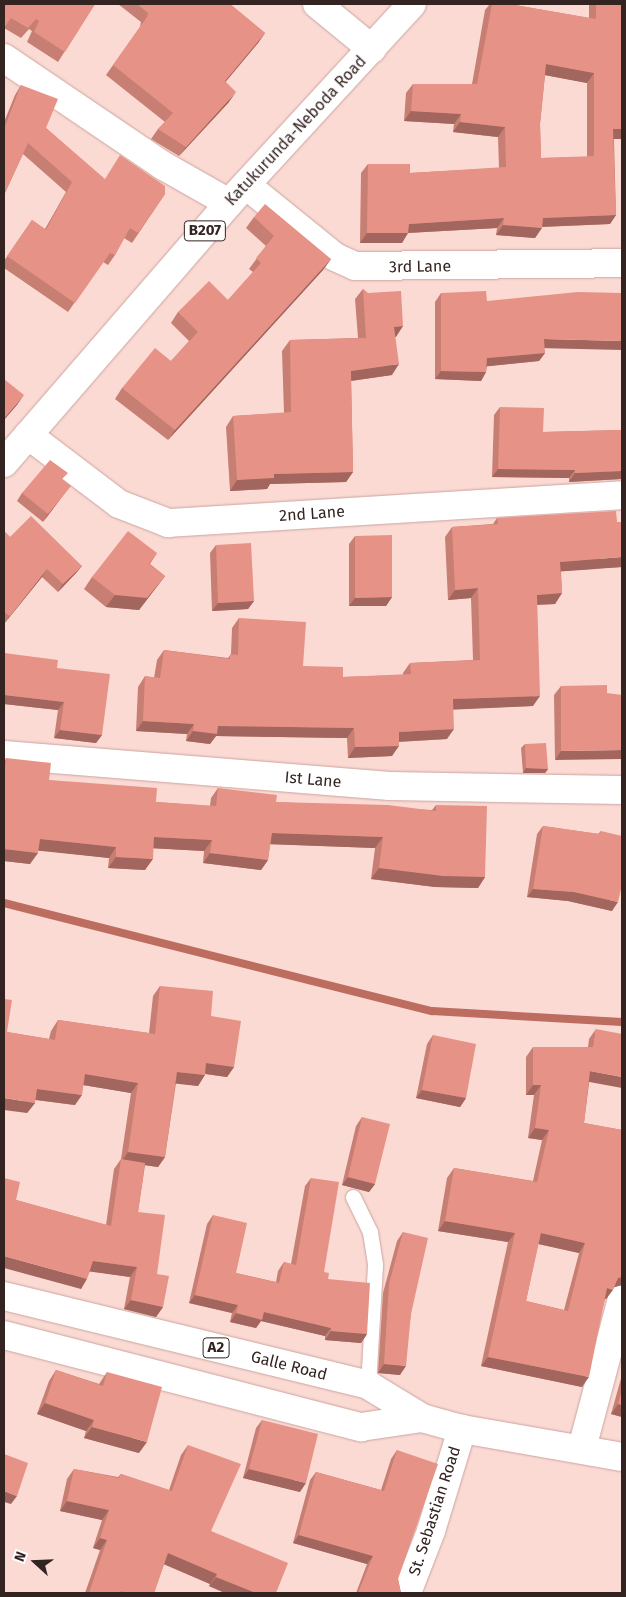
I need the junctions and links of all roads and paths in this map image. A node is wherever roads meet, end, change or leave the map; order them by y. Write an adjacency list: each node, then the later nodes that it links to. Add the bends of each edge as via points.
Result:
1 (317, 4): 3 (main road)
2 (412, 4): 3 (main road, Katukurunda-Neboda Road / B207)
3 (372, 49): 5 (main road, Katukurunda-Neboda Road / B207)
4 (4, 58): 5 (main road, 3rd Lane, via 162,165)
5 (237, 194): 6 (main road, 3rd Lane, via 335,257 355,266); 7 (main road, Katukurunda-Neboda Road / B207)
6 (622, 263)
7 (28, 436): 8 (main road, Katukurunda-Neboda Road / B207); 9 (main road, 2nd Lane, via 119,504 168,523)
8 (4, 463)
9 (622, 495)
10 (4, 755): 11 (main road, Ist Lane, via 390,786)
11 (622, 790)
12 (353, 1197): 16 (lane, via 370,1232 375,1265)
13 (4, 1296): 16 (main road, Galle Road / A2)
14 (622, 1299): 19 (main road)
15 (4, 1335): 17 (main road, Galle Road / A2, via 361,1427)
16 (368, 1385): 17 (main road, Galle Road / A2)
17 (422, 1418): 18 (main road, Galle Road / A2)
18 (462, 1429): 19 (main road, Galle Road / A2); 21 (main road, St. Sebastian Road, via 431,1531)
19 (582, 1448): 20 (main road, Galle Road / A2)
20 (622, 1457)
21 (407, 1593)

